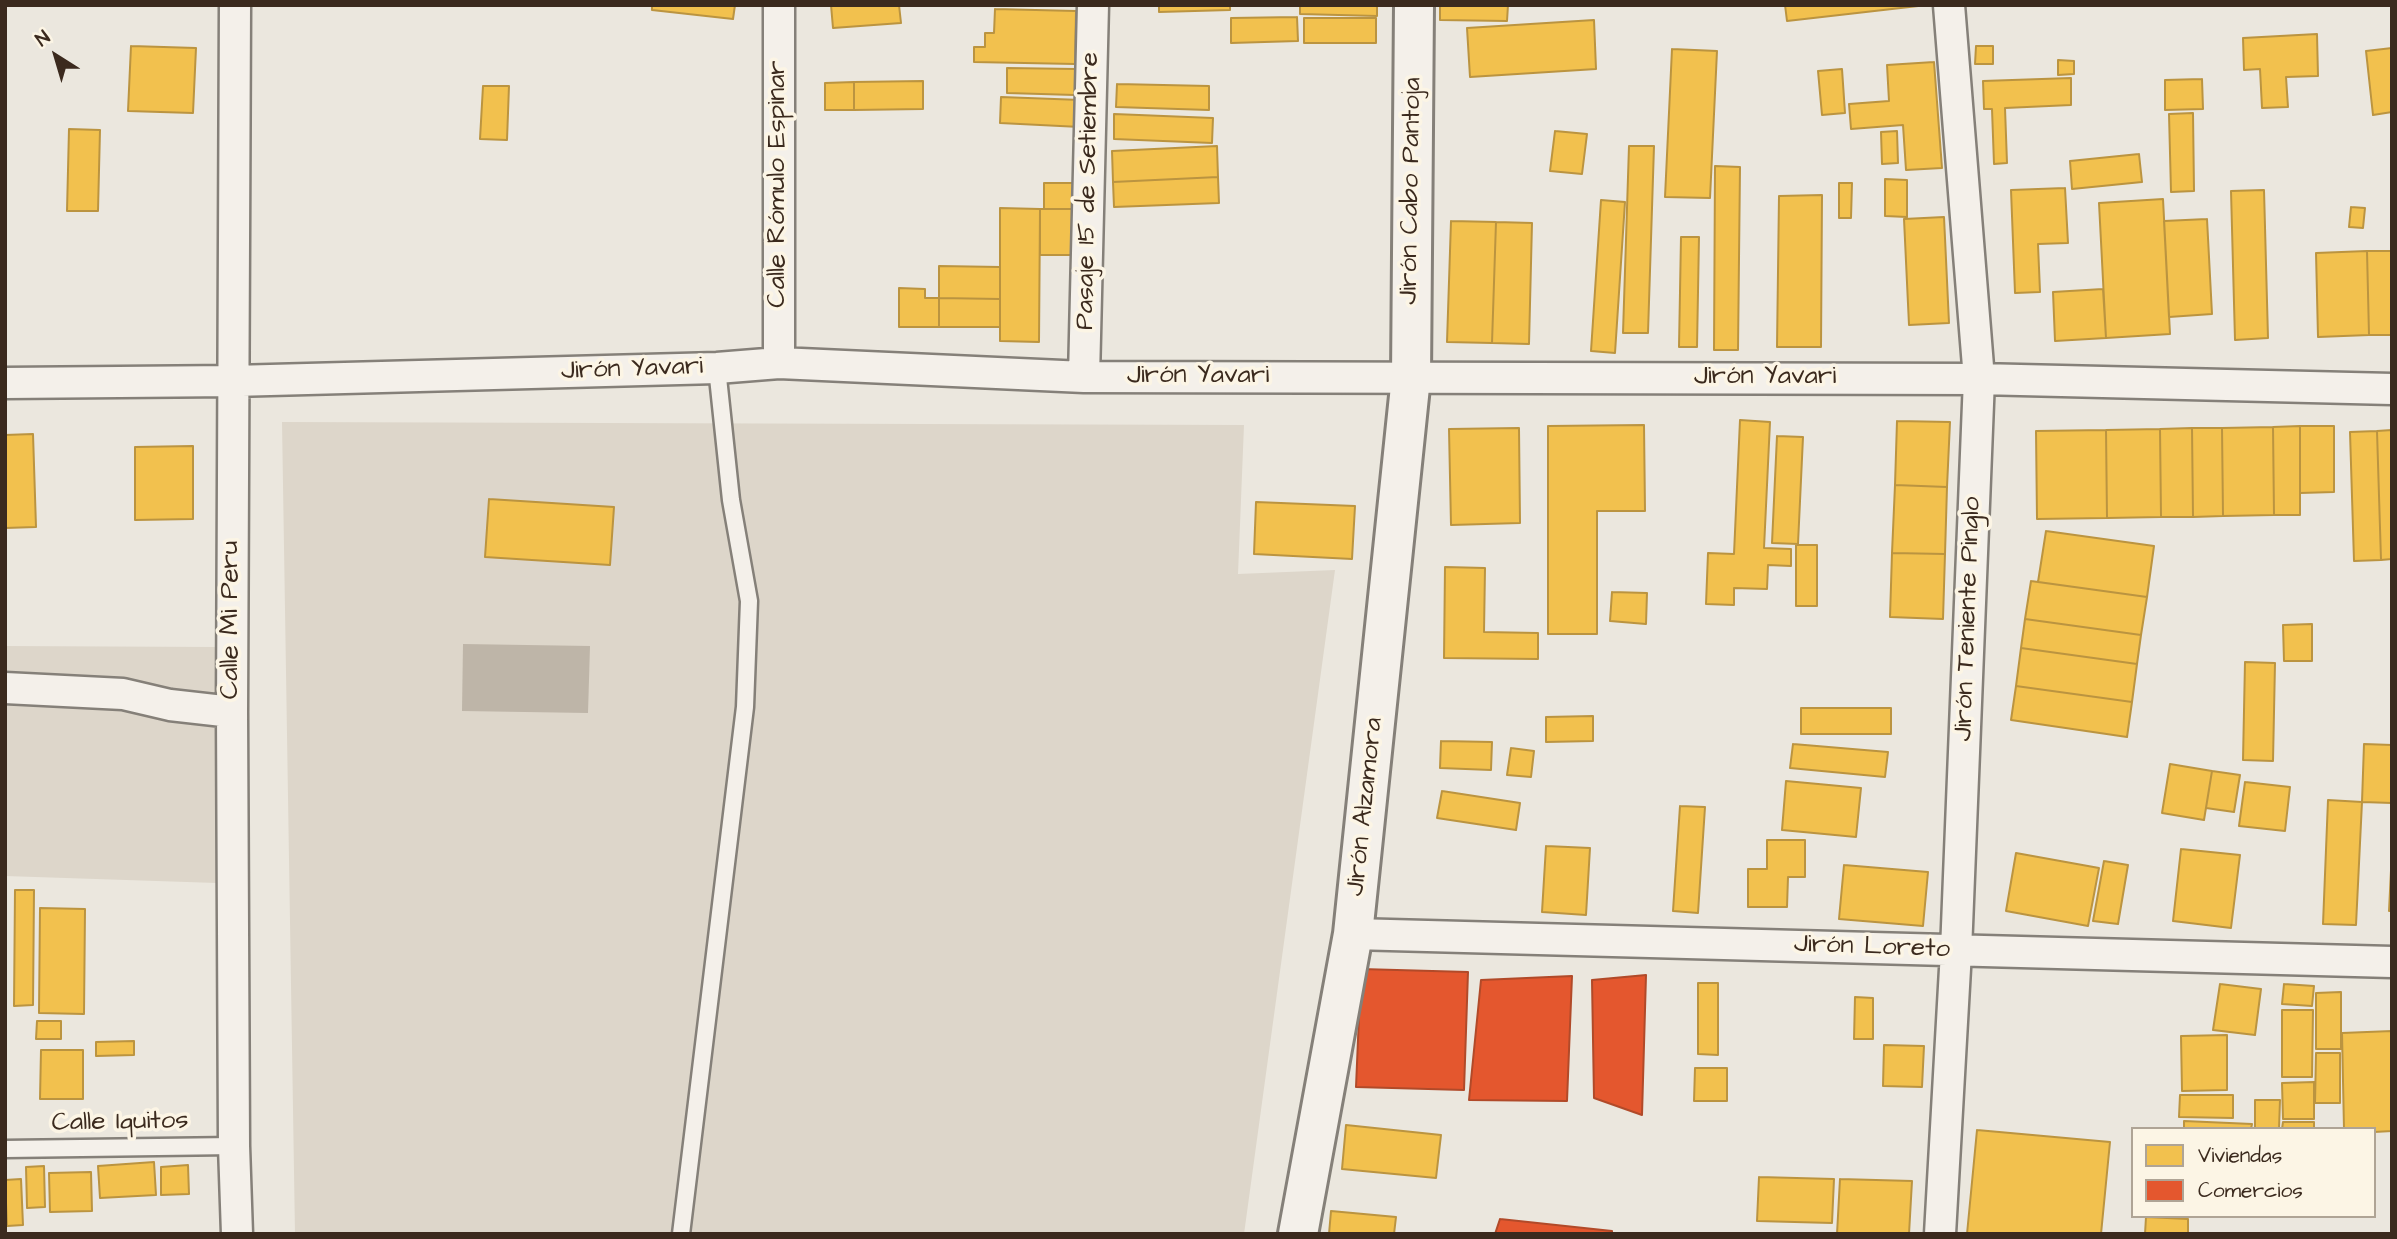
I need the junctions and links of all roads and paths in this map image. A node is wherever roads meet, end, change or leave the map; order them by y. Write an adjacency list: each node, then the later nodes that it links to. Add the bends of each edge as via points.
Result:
1 (234, 5): 11 (street, Calle Mi Peru)
2 (779, 5): 6 (street, Calle Rómulo Espinar)
3 (1093, 5): 8 (street, Pasaje 15 de Setiembre)
4 (1414, 5): 9 (street, Jirón Cabo Pantoja)
5 (1949, 5): 10 (street, Jirón Teniente Pinglo)
6 (779, 363): 7 (street, Jirón Yavari); 8 (street, Jirón Yavari)
7 (717, 368): 11 (street, Jirón Yavari); 22 (lane, via 731,500 749,601 745,707)
8 (1084, 377): 9 (street, Jirón Yavari)
9 (1411, 377): 10 (street, Jirón Yavari); 16 (street, Jirón Alzamora)
10 (1979, 379): 13 (street, Jirón Yavari); 17 (street, Jirón Teniente Pinglo)
11 (233, 381): 12 (street, Jirón Yavari); 15 (street, Calle Mi Peru)
12 (5, 383)
13 (2392, 389)
14 (5, 688): 15 (street, via 123,694)
15 (232, 712): 19 (street, Calle Mi Peru)
16 (1353, 934): 17 (street, Jirón Loreto); 23 (street, Jirón Alzamora)
17 (1956, 951): 18 (street, Jirón Loreto); 24 (street, Jirón Teniente Pinglo)
18 (2392, 962)
19 (234, 1146): 20 (lane, Calle Iquitos); 21 (street, Calle Mi Peru)
20 (5, 1149)
21 (237, 1234)
22 (681, 1234)
23 (1298, 1234)
24 (1940, 1234)

